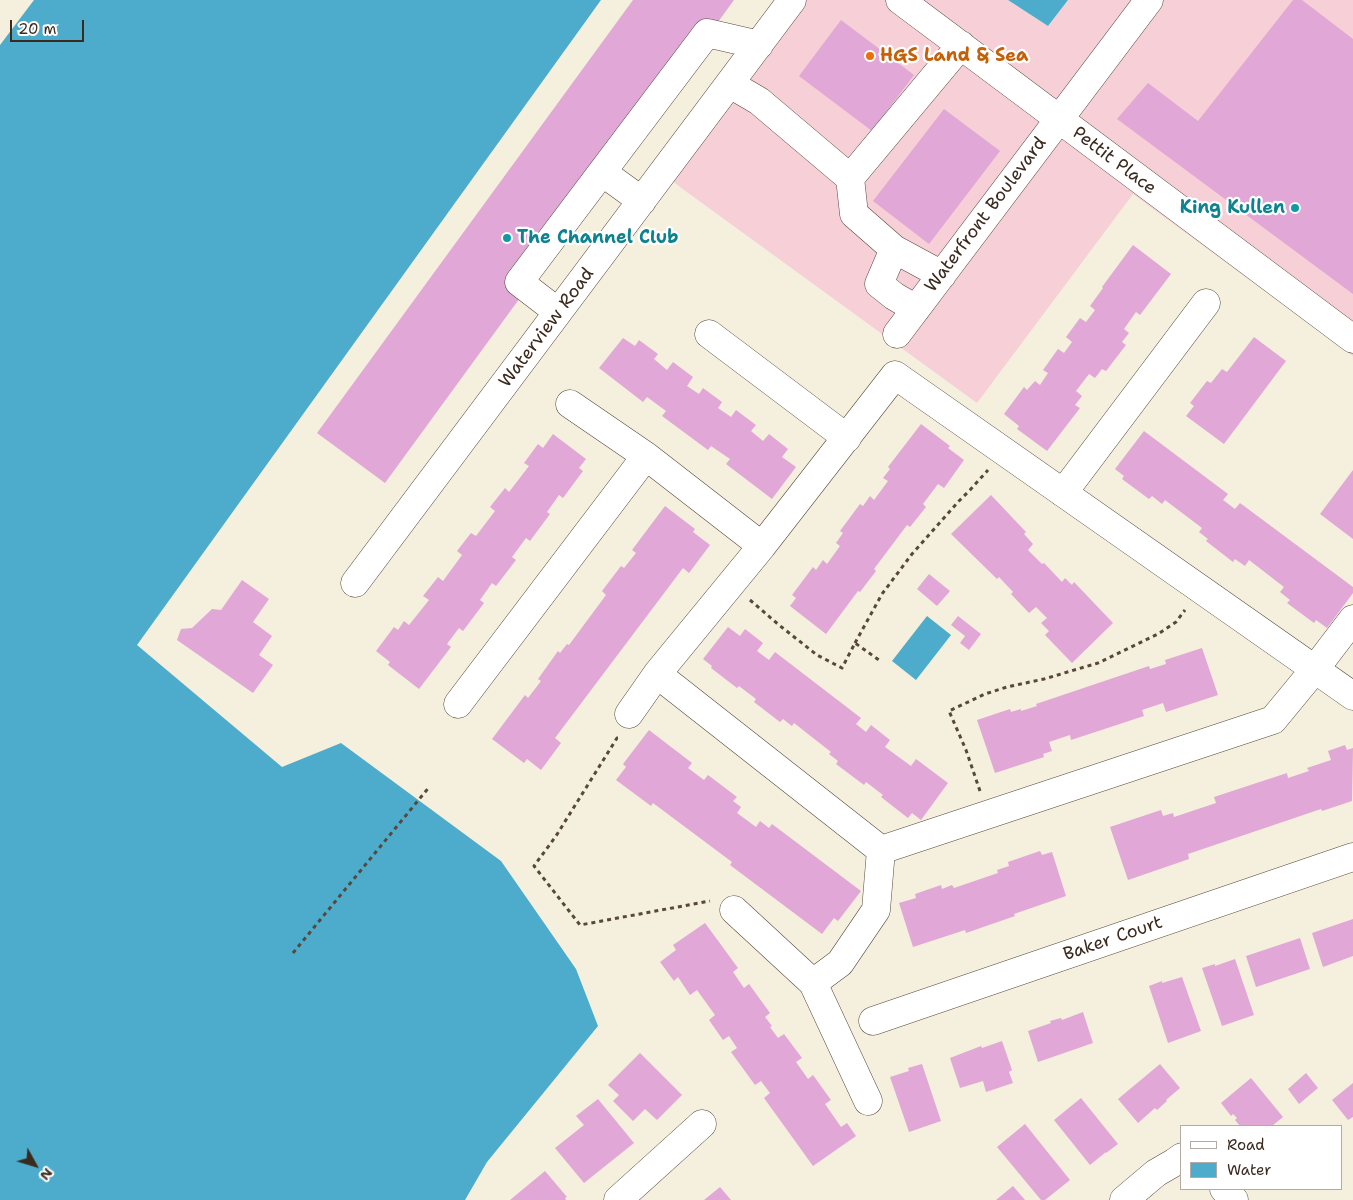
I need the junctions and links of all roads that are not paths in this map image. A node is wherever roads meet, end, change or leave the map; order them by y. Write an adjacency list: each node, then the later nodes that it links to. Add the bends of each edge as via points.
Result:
1 (792, 0): 4 (street, Waterview Road)
2 (900, 0): 5 (street, Pettit Place)
3 (1149, 0): 7 (street, Waterfront Boulevard)
4 (759, 45): 6 (street, Waterview Road); 8 (street, via 707,33)
5 (961, 46): 7 (street, Pettit Place); 9 (street)
6 (730, 84): 9 (street, via 759,101); 10 (street, Waterview Road)
7 (1059, 119): 12 (street, Waterfront Boulevard); 18 (street, Pettit Place)
8 (602, 172): 10 (street); 15 (street, via 519,282)
9 (850, 178): 11 (street, via 854,214)
10 (642, 201): 15 (street, Waterview Road)
11 (894, 249): 12 (street); 14 (street, via 879,284)
12 (942, 275): 14 (street, Waterfront Boulevard)
13 (1206, 303): 22 (street)
14 (916, 309): 17 (street, Waterfront Boulevard)
15 (558, 312): 24 (street, Waterview Road)
16 (709, 334): 20 (street)
17 (897, 334)
18 (1353, 339)
19 (570, 404): 21 (street)
20 (847, 438): 22 (street, via 896,375); 23 (street)
21 (646, 456): 23 (street); 29 (street)
22 (1063, 493): 26 (street)
23 (762, 546): 27 (street)
24 (355, 583)
25 (1353, 619): 26 (street)
26 (1315, 669): 28 (street); 31 (street, via 1273,720)
27 (656, 674): 30 (street); 31 (street)
28 (1353, 696)
29 (458, 704)
30 (630, 714)
31 (880, 850): 34 (street, via 876,910 840,963)
32 (1353, 857): 35 (street, Baker Court)
33 (734, 910): 34 (street)
34 (813, 983): 36 (street)
35 (873, 1021)
36 (868, 1101)
37 (702, 1124): 40 (street)
38 (1180, 1158): 41 (street, via 1156,1173)
39 (1225, 1190): 42 (street)
40 (618, 1200)
41 (1124, 1200)
42 (1234, 1200)

